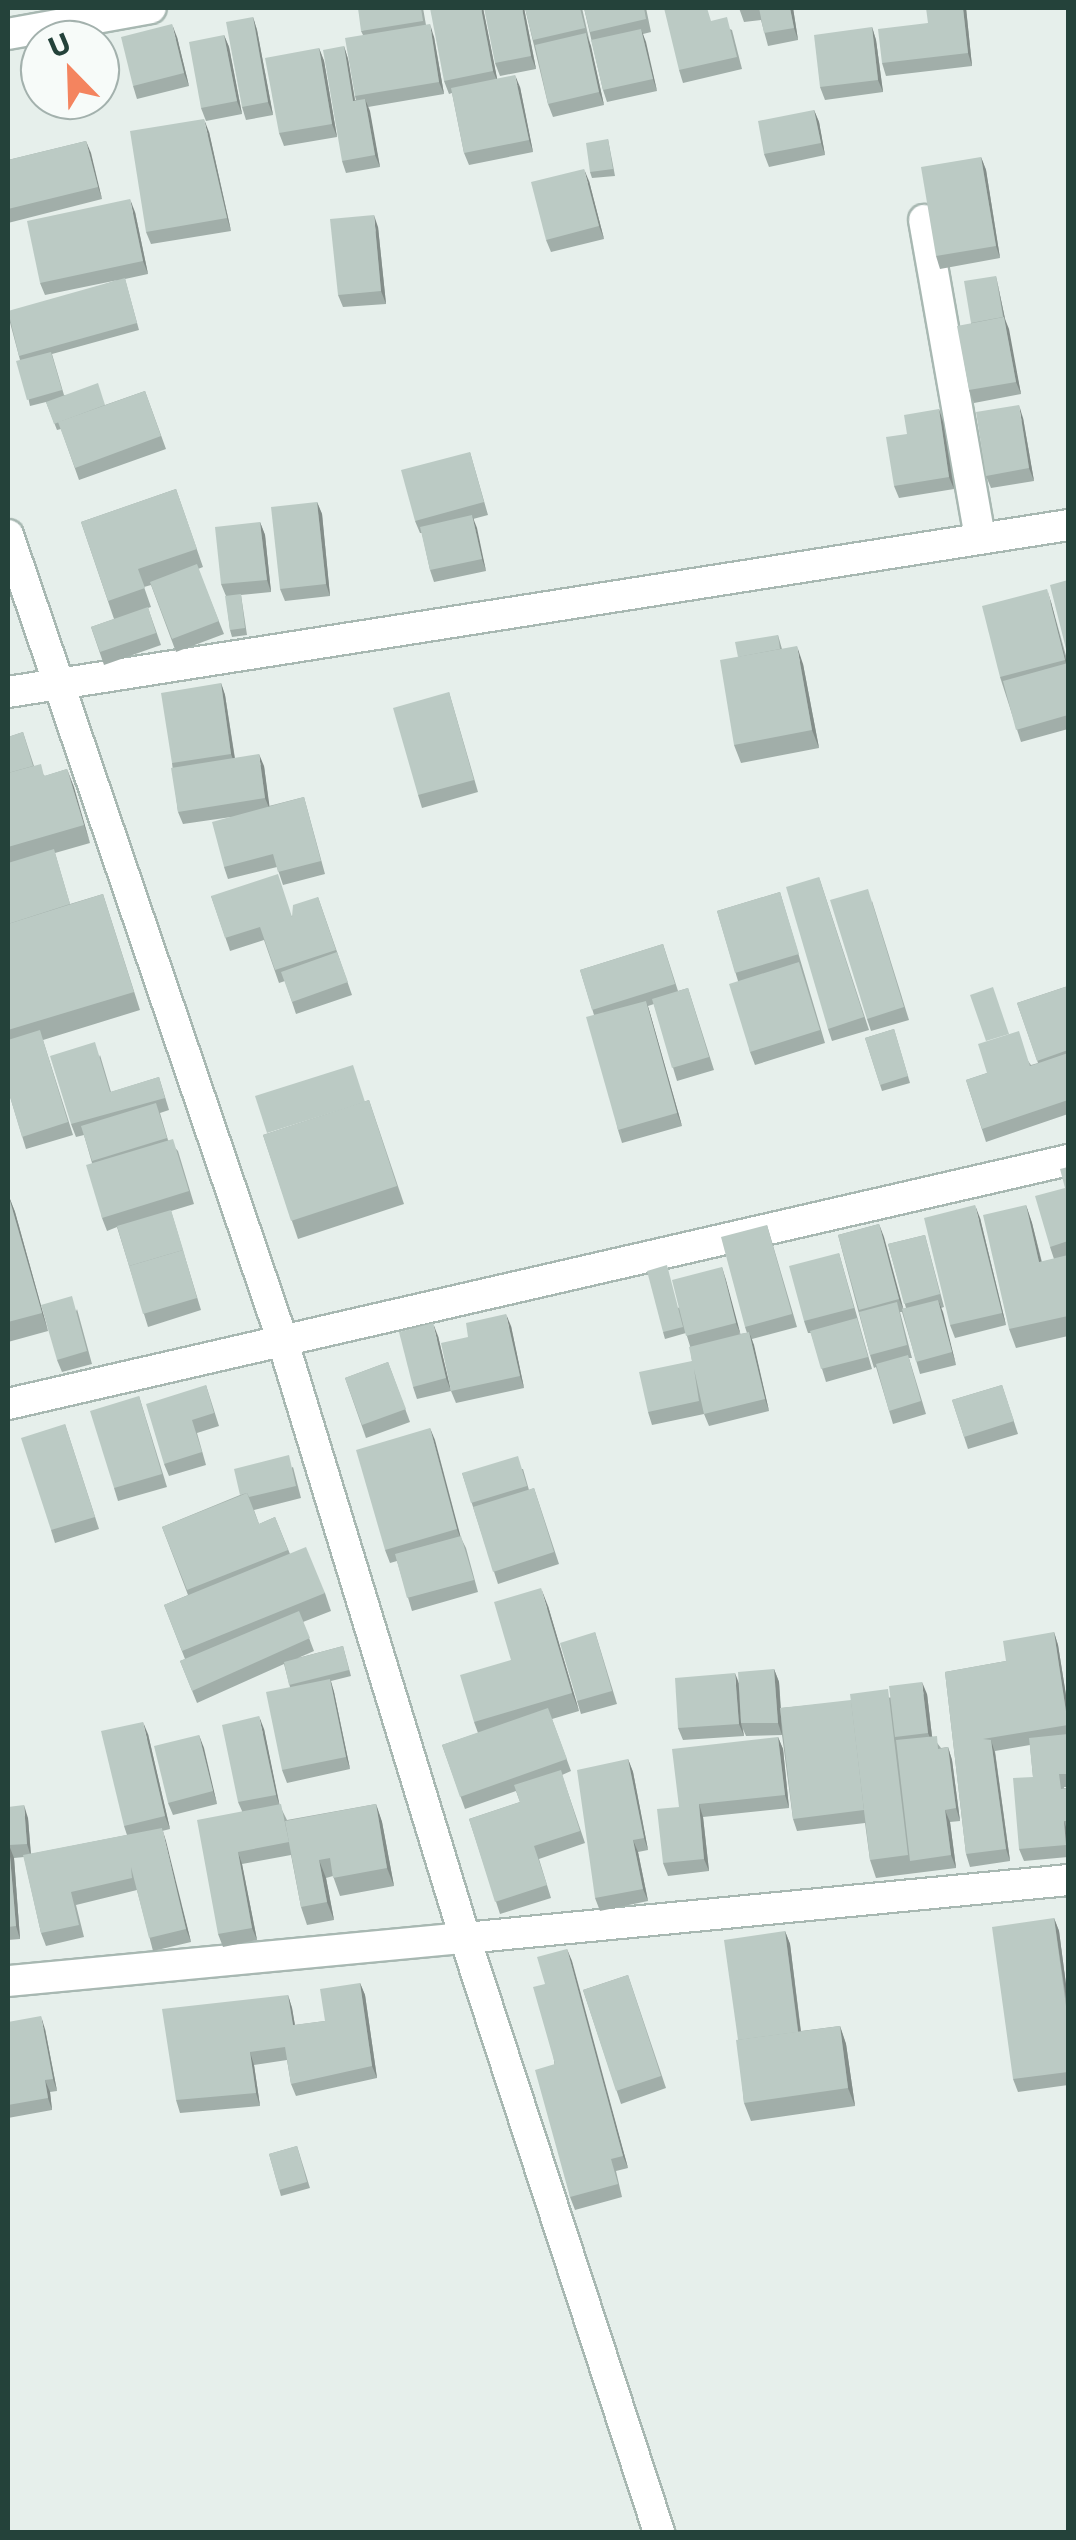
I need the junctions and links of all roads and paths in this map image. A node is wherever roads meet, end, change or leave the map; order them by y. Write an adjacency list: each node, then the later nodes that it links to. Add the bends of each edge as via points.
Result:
1 (151, 8): 2 (street)
2 (8, 34)
3 (924, 220): 6 (street)
4 (1068, 526): 6 (street)
5 (8, 536): 7 (street)
6 (980, 538): 7 (street)
7 (55, 688): 8 (street); 10 (street)
8 (8, 692)
9 (1068, 1160): 10 (street)
10 (283, 1342): 11 (street); 13 (street)
11 (8, 1404)
12 (1068, 1880): 13 (street)
13 (465, 1938): 14 (street); 15 (street)
14 (8, 1981)
15 (660, 2532)

